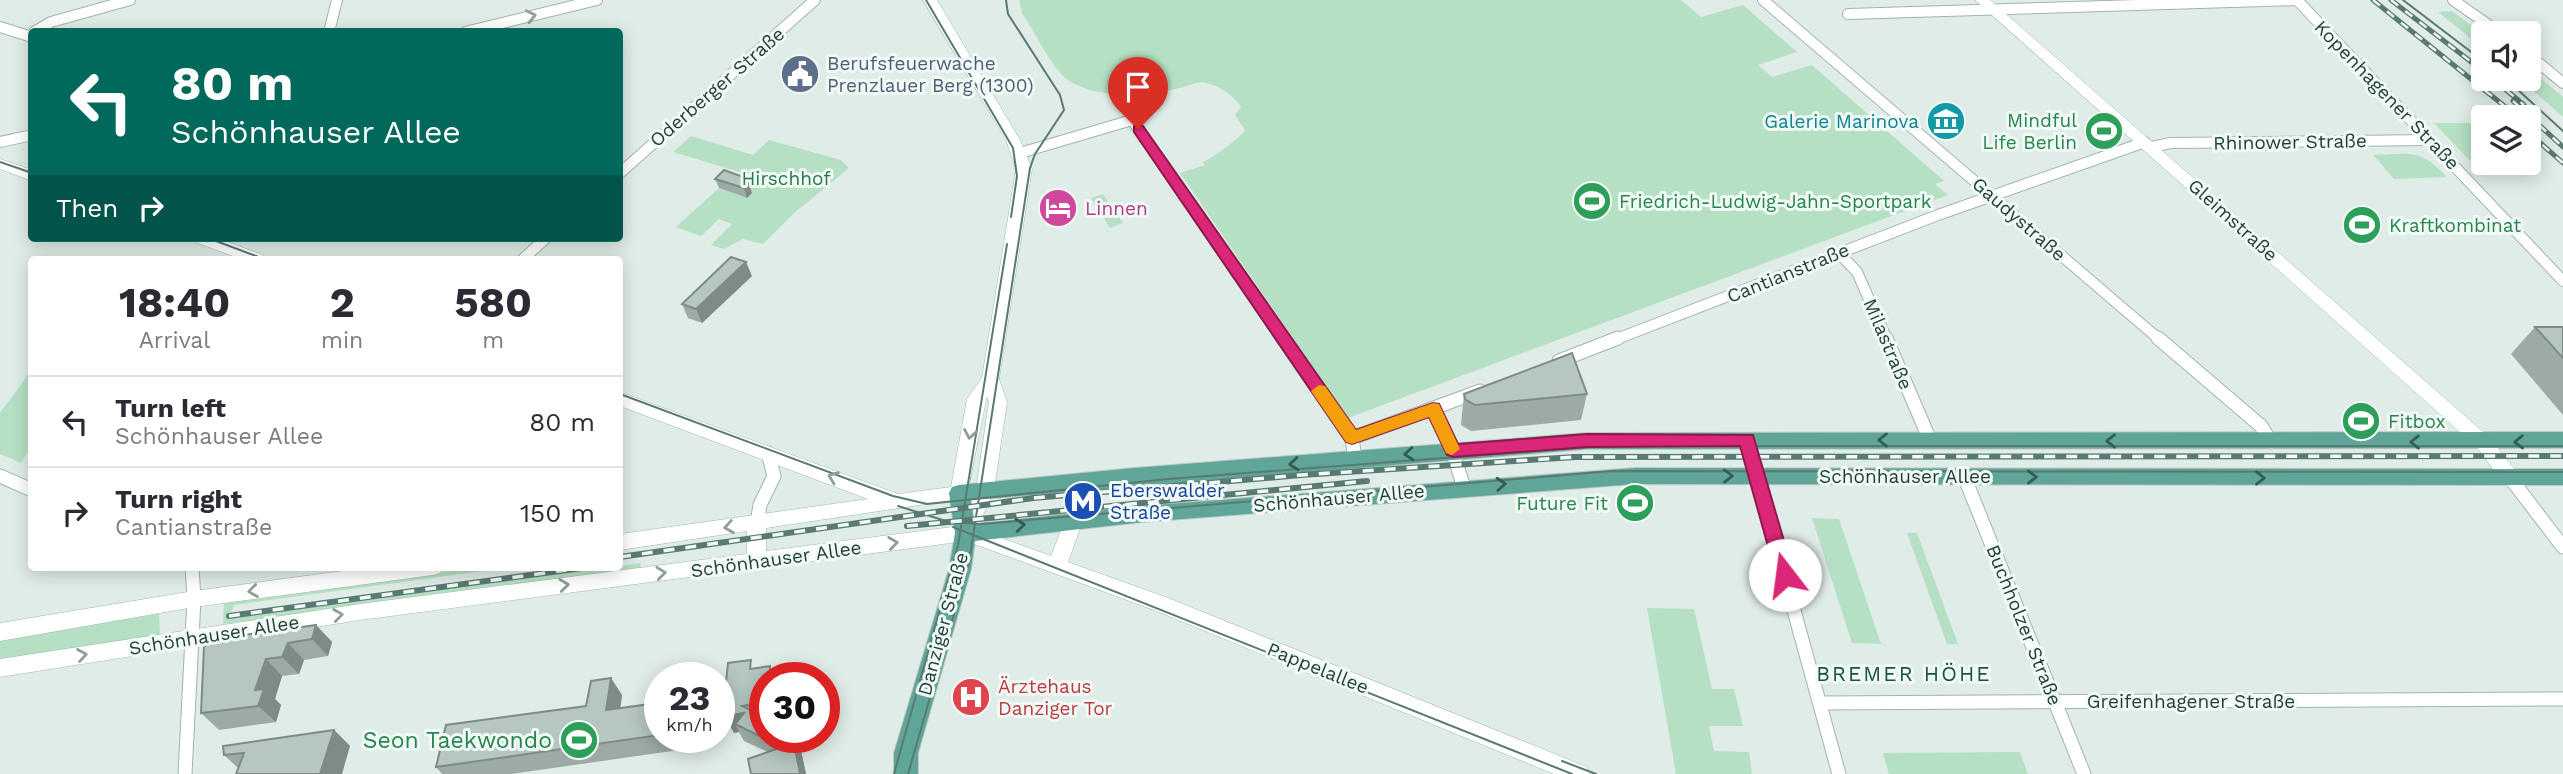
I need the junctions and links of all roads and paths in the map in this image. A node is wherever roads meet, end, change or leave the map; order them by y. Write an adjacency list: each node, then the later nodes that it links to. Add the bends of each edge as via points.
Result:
1 (130, 0): 13 (street)
2 (337, 0): 14 (street)
3 (597, 0): 15 (street, one-way to 3)
4 (815, 0): 26 (street, Oderberger Straße)
5 (930, 0): 24 (main road)
6 (1763, 0): 28 (street, Gaudystraße)
7 (2297, 0): 9 (street); 21 (street, Kopenhagener Straße)
8 (2453, 0): 11 (street)
9 (1987, 5): 10 (street); 23 (main road, Gleimstraße)
10 (1848, 14)
11 (2483, 21)
12 (0, 27): 16 (street)
13 (41, 28)
14 (330, 28)
15 (482, 28)
16 (28, 33)
17 (2541, 65): 18 (street)
18 (2563, 83)
19 (1132, 120): 24 (street); 45 (street)
20 (28, 136): 22 (street)
21 (2430, 140): 23 (street, Rhinower Straße); 34 (street, Kopenhagener Straße)
22 (0, 142)
23 (2148, 145): 28 (street, Cantianstraße); 44 (main road, Gleimstraße)
24 (1020, 153): 36 (main road, via 1024,175)
25 (0, 164): 27 (main road)
26 (623, 170)
27 (28, 174)
28 (1992, 195): 31 (street, Cantianstraße); 43 (street, Gaudystraße, via 2261,426)
29 (212, 242): 32 (main road)
30 (542, 242): 33 (street)
31 (1839, 253): 35 (street, Cantianstraße); 41 (street, Milastraße, via 1857,271)
32 (249, 256)
33 (526, 256)
34 (2563, 281)
35 (1547, 366)
36 (990, 379): 55 (main road, via 998,402); 56 (main road, one-way to 56, via 976,399)
37 (1497, 384): 39 (street)
38 (623, 400): 47 (main road)
39 (1433, 409): 45 (street); 46 (street)
40 (1747, 440): 41 (main road, Schönhauser Allee, one-way to 40); 46 (main road, Schönhauser Allee, via 1600,440); 49 (street)
41 (1930, 440): 43 (main road, Schönhauser Allee, one-way to 41)
42 (2563, 440): 44 (main road, Schönhauser Allee, one-way to 44)
43 (2271, 442): 44 (main road, Schönhauser Allee, one-way to 43)
44 (2483, 442): 52 (main road, Gleimstraße)
45 (1354, 448): 46 (main road, Schönhauser Allee, one-way to 45); 55 (main road, Schönhauser Allee, one-way to 55)
46 (1453, 450): 53 (street)
47 (768, 453): 57 (main road, one-way to 47); 59 (street, via 774,478 760,505)
48 (0, 476): 54 (street)
49 (1757, 476): 50 (main road, Schönhauser Allee); 53 (main road, Schönhauser Allee, one-way to 49, via 1625,476); 73 (street)
50 (1964, 476): 52 (main road, Schönhauser Allee, one-way to 52); 72 (street, Buchholzer Straße)
51 (2563, 477): 52 (main road, Schönhauser Allee)
52 (2511, 479): 62 (street)
53 (1464, 487): 58 (main road, Schönhauser Allee)
54 (28, 488)
55 (985, 491): 56 (main road, Schönhauser Allee); 60 (main road)
56 (960, 493): 57 (main road, Schönhauser Allee); 60 (main road, Danziger Straße)
57 (895, 501): 59 (main road, Schönhauser Allee)
58 (1074, 520): 60 (main road, Schönhauser Allee, one-way to 58); 64 (main road)
59 (757, 523): 61 (main road, Schönhauser Allee, one-way to 61); 63 (main road)
60 (966, 533): 63 (main road, Schönhauser Allee, one-way to 60); 64 (main road, Pappelallee); 74 (main road, Danziger Straße, via 955,592)
61 (623, 542)
62 (2563, 547)
63 (756, 562): 69 (main road, Schönhauser Allee, one-way to 63)
64 (1056, 564): 77 (main road, Pappelallee)
65 (192, 571): 67 (street)
66 (403, 571): 67 (main road, Schönhauser Allee, one-way to 67)
67 (194, 599): 68 (main road, Schönhauser Allee); 69 (street)
68 (0, 632)
69 (193, 638): 70 (main road, Schönhauser Allee, one-way to 69); 75 (street)
70 (0, 668)
71 (2563, 699): 72 (street, Greifenhagener Straße)
72 (2055, 701): 73 (street, Greifenhagener Straße); 79 (street, Buchholzer Straße)
73 (1820, 703): 78 (street)
74 (906, 763): 76 (main road, Danziger Straße)
75 (185, 774)
76 (892, 774)
77 (1579, 774)
78 (1839, 774)
79 (2084, 774)

